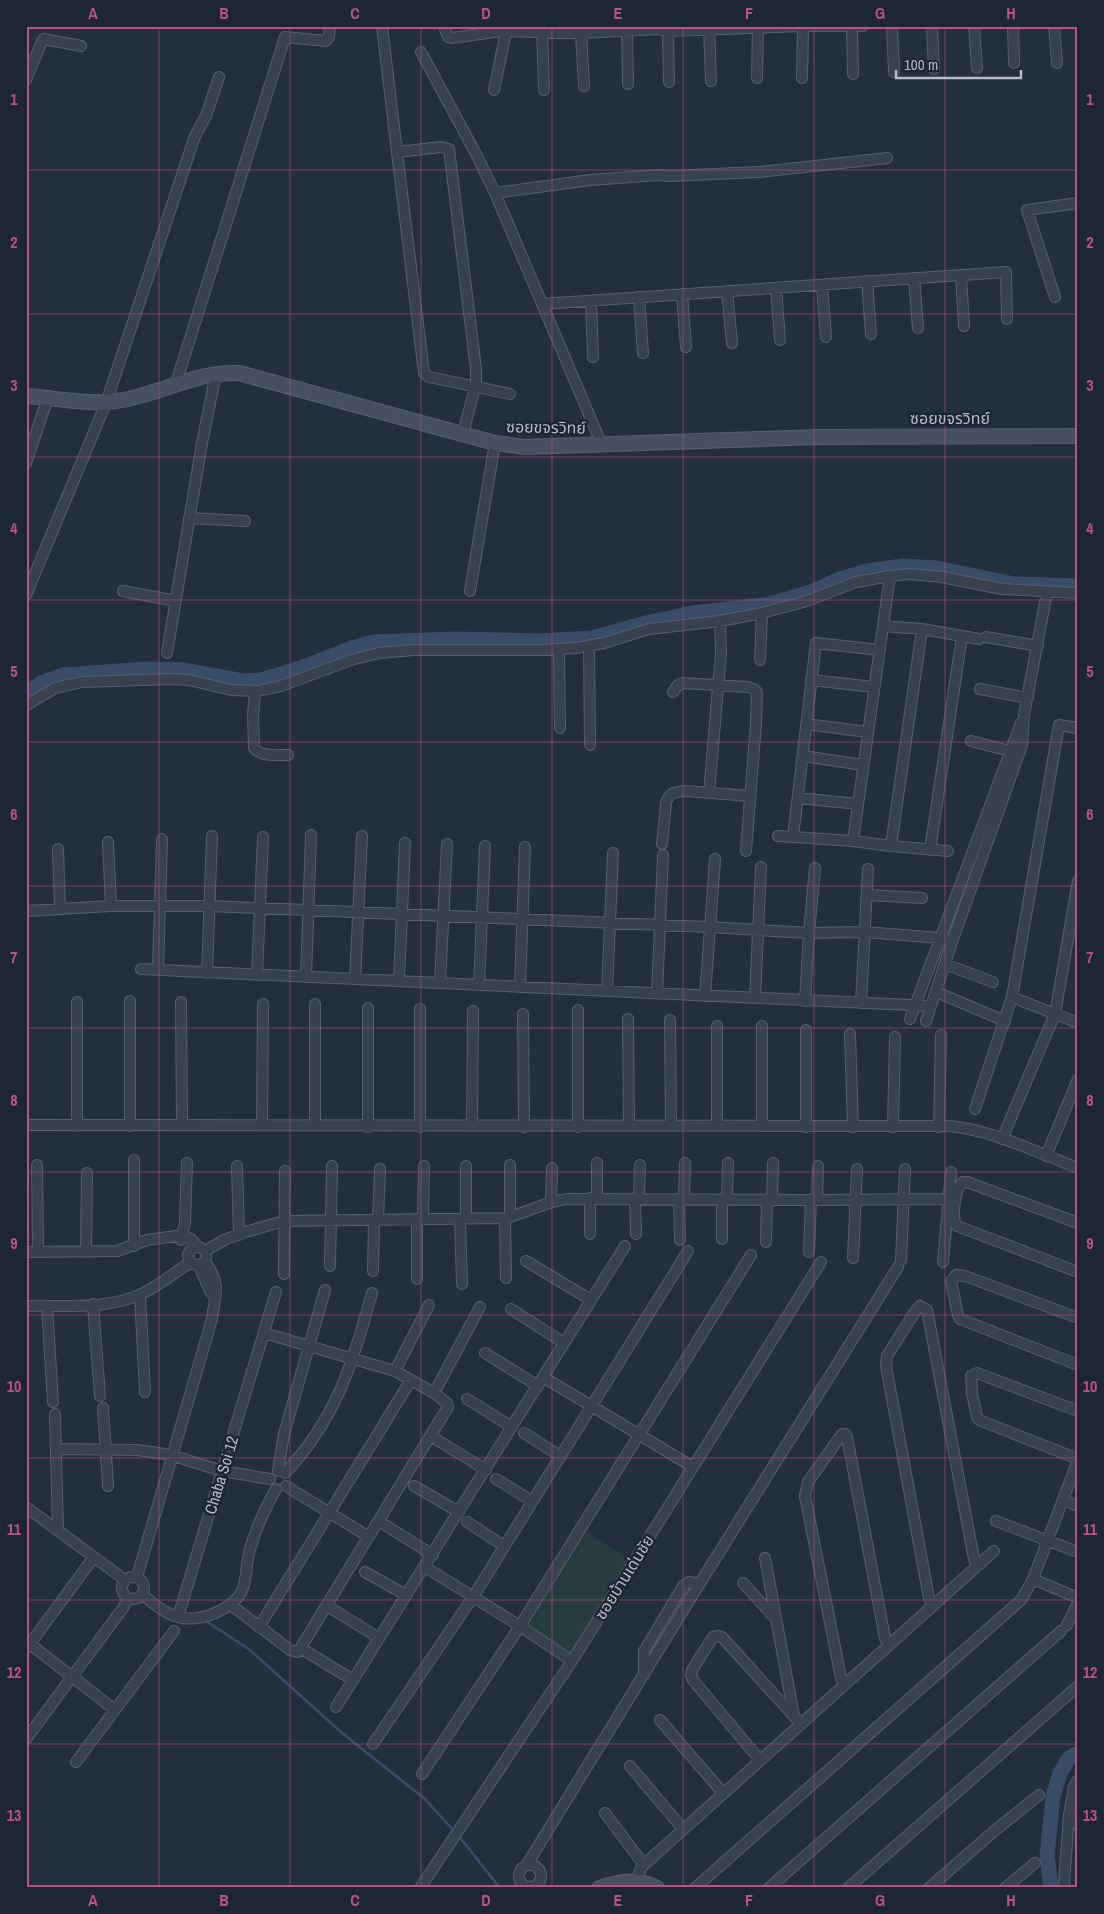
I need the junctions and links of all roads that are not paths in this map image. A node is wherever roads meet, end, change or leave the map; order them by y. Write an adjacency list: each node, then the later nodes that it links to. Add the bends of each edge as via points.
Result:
1 (330, 26): 63 (street, via 326,41 285,37)
2 (382, 26): 37 (street)
3 (444, 26): 16 (street, via 448,37 452,38)
4 (803, 26): 12 (street); 29 (street)
5 (807, 26): 13 (street)
6 (892, 26): 25 (street)
7 (932, 26): 24 (street)
8 (974, 26): 23 (street)
9 (1013, 26): 21 (street)
10 (1054, 26): 22 (street)
11 (709, 27): 12 (street); 15 (street); 31 (street)
12 (758, 27): 28 (street)
13 (855, 27): 26 (street)
14 (543, 29): 16 (street); 17 (street); 36 (street)
15 (662, 29): 18 (street); 32 (street)
16 (502, 30): 35 (street)
17 (585, 30): 18 (street); 34 (street)
18 (627, 31): 33 (street)
19 (81, 46): 30 (street, via 44,39)
20 (421, 52): 39 (street)
21 (1014, 63)
22 (1057, 63)
23 (977, 68)
24 (934, 69)
25 (894, 72)
26 (853, 74)
27 (219, 77): 68 (street, via 206,116 195,136)
28 (757, 78)
29 (802, 78)
30 (26, 80)
31 (711, 80)
32 (669, 82)
33 (628, 84)
34 (584, 86)
35 (494, 90)
36 (544, 90)
37 (397, 152): 64 (street, via 424,373 429,377); 64 (street, via 449,149 476,369)
38 (887, 158): 39 (street, via 759,172 590,180)
39 (495, 193): 51 (street)
40 (1078, 203): 49 (street, via 1027,210)
41 (961, 275): 42 (street); 52 (street, via 1006,272); 53 (street)
42 (914, 278): 43 (street); 54 (street)
43 (867, 281): 44 (street); 55 (street)
44 (822, 284): 45 (street); 56 (street)
45 (776, 288): 46 (street); 57 (street)
46 (728, 291): 47 (street); 58 (street)
47 (682, 294): 48 (street); 59 (street)
48 (638, 297): 50 (street); 60 (street)
49 (1055, 297)
50 (591, 300): 51 (street); 61 (street)
51 (542, 304): 72 (street)
52 (1007, 318)
53 (964, 326)
54 (918, 328)
55 (871, 334)
56 (826, 336)
57 (780, 340)
58 (732, 344)
59 (686, 347)
60 (643, 353)
61 (593, 357)
62 (216, 373): 63 (street, ซอยขจรวิทย์); 69 (street, ซอยขจรวิทย์, via 252,376); 74 (street)
63 (176, 383): 68 (street, ซอยขจรวิทย์, via 138,397)
64 (475, 387): 65 (street); 69 (street)
65 (510, 394)
66 (26, 396): 67 (street, ซอยขจรวิทย์)
67 (48, 397): 68 (street, ซอยขจรวิทย์); 73 (street)
68 (106, 403): 81 (street)
69 (463, 434): 71 (street, ซอยขจรวิทย์)
70 (1078, 436): 72 (street, ซอยขจรวิทย์, via 819,437)
71 (495, 443): 72 (street, ซอยขจรวิทย์, via 525,448); 78 (street)
72 (602, 446)
73 (26, 462)
74 (189, 518): 75 (street); 82 (street)
75 (246, 521)
76 (890, 576): 79 (street, via 942,577); 83 (street, via 856,582 807,601); 85 (street)
77 (123, 591): 82 (street)
78 (470, 592)
79 (1047, 592): 80 (street); 89 (street)
80 (1078, 593)
81 (26, 595)
82 (176, 601): 92 (street)
83 (762, 613): 84 (street); 93 (street)
84 (720, 621): 88 (street, via 649,629); 95 (street)
85 (883, 626): 86 (street); 91 (street)
86 (922, 629): 87 (street); 130 (street)
87 (962, 636): 89 (street); 134 (street)
88 (589, 646): 90 (street); 108 (street)
89 (1038, 646): 100 (street)
90 (559, 649): 98 (street, via 380,653 351,660 274,689); 104 (street)
91 (880, 650): 94 (street, via 816,643); 96 (street)
92 (167, 653)
93 (760, 660)
94 (811, 680): 96 (street); 103 (street)
95 (718, 685): 99 (street, via 683,683); 113 (street); 114 (street, via 747,687 757,692)
96 (874, 687): 106 (street)
97 (980, 689): 100 (street)
98 (255, 691): 101 (street, via 231,690 180,679 100,680 63,684); 110 (street, via 254,748 262,754)
99 (673, 692)
100 (1028, 698): 102 (street)
101 (26, 705)
102 (1024, 716): 109 (street); 164 (street, via 1022,745)
103 (806, 724): 106 (street); 111 (street)
104 (560, 728)
105 (1078, 728): 181 (street, via 1060,725)
106 (868, 732): 112 (street)
107 (972, 741): 109 (street)
108 (590, 745)
109 (1010, 752): 163 (street)
110 (288, 755)
111 (803, 756): 112 (street); 115 (street)
112 (863, 764): 116 (street)
113 (710, 793): 114 (street); 128 (street, via 685,791 671,794 666,803)
114 (750, 796): 133 (street)
115 (798, 798): 116 (street); 122 (street)
116 (858, 804): 124 (street)
117 (311, 835): 151 (street)
118 (212, 836): 147 (street)
119 (362, 836): 152 (street)
120 (778, 836): 122 (street)
121 (263, 837): 148 (street)
122 (793, 837): 124 (street)
123 (162, 839): 146 (street)
124 (852, 841): 130 (street)
125 (108, 842): 145 (street)
126 (405, 843): 153 (street)
127 (447, 844): 154 (street)
128 (662, 844)
129 (485, 846): 155 (street)
130 (890, 846): 134 (street)
131 (525, 847): 156 (street)
132 (58, 849): 149 (street)
133 (746, 850)
134 (930, 850): 135 (street)
135 (948, 851)
136 (613, 853): 157 (street)
137 (663, 855): 158 (street)
138 (715, 858): 159 (street)
139 (761, 868): 160 (street)
140 (814, 868): 162 (street)
141 (868, 868): 143 (street)
142 (1078, 881): 197 (street)
143 (868, 895): 144 (street); 161 (street)
144 (922, 898)
145 (111, 906): 146 (street); 149 (street)
146 (160, 906): 147 (street); 167 (street)
147 (210, 906): 148 (street); 168 (street)
148 (260, 908): 151 (street); 169 (street)
149 (60, 909): 150 (street)
150 (26, 911)
151 (309, 911): 152 (street); 170 (street)
152 (359, 912): 153 (street); 171 (street)
153 (403, 914): 154 (street); 172 (street)
154 (443, 916): 155 (street); 174 (street)
155 (482, 917): 156 (street); 175 (street)
156 (522, 919): 157 (street); 176 (street)
157 (609, 923): 158 (street); 177 (street)
158 (660, 925): 159 (street); 179 (street)
159 (709, 927): 160 (street); 180 (street)
160 (758, 930): 162 (street); 182 (street)
161 (865, 932): 162 (street); 163 (street); 187 (street)
162 (808, 933): 184 (street)
163 (940, 938): 164 (street); 190 (street)
164 (952, 942): 165 (street)
165 (945, 964): 173 (street); 178 (street)
166 (141, 969): 167 (street)
167 (158, 970): 168 (street)
168 (207, 973): 169 (street)
169 (257, 975): 170 (street)
170 (306, 977): 171 (street)
171 (355, 980): 172 (street)
172 (399, 982): 174 (street)
173 (994, 982)
174 (440, 984): 175 (street)
175 (479, 985): 176 (street)
176 (520, 987): 177 (street)
177 (607, 991): 179 (street)
178 (936, 992): 191 (street); 202 (street)
179 (657, 994): 180 (street)
180 (705, 996): 182 (street)
181 (1012, 997): 197 (street); 202 (street)
182 (755, 998): 184 (street)
183 (130, 1001): 219 (street)
184 (806, 1001): 187 (street)
185 (77, 1002): 218 (street)
186 (181, 1002): 213 (street)
187 (861, 1003): 190 (street)
188 (262, 1004): 214 (street)
189 (315, 1004): 215 (street)
190 (916, 1006): 191 (street); 199 (street)
191 (932, 1006): 201 (street)
192 (368, 1008): 225 (street)
193 (420, 1009): 220 (street)
194 (578, 1010): 227 (street)
195 (473, 1011): 221 (street)
196 (522, 1014): 226 (street)
197 (1055, 1014): 203 (street); 231 (street)
198 (628, 1019): 216 (street)
199 (910, 1019)
200 (670, 1020): 222 (street)
201 (926, 1021)
202 (1005, 1021): 211 (street)
203 (1078, 1023)
204 (717, 1026): 217 (street)
205 (762, 1026): 223 (street)
206 (806, 1030): 228 (street)
207 (850, 1034): 229 (street)
208 (941, 1035): 230 (street)
209 (895, 1037): 224 (street)
210 (1078, 1079): 232 (street)
211 (975, 1109)
212 (26, 1125): 218 (street)
213 (182, 1125): 214 (street); 219 (street)
214 (262, 1125): 215 (street)
215 (315, 1125): 225 (street)
216 (629, 1125): 222 (street); 227 (street)
217 (717, 1125): 222 (street); 223 (street)
218 (77, 1126): 219 (street)
219 (130, 1126)
220 (420, 1126): 221 (street); 225 (street)
221 (472, 1126): 226 (street)
222 (671, 1126)
223 (762, 1126): 228 (street)
224 (893, 1126): 229 (street); 230 (street)
225 (368, 1127)
226 (524, 1127): 227 (street)
227 (578, 1127)
228 (806, 1127): 229 (street)
229 (853, 1127)
230 (939, 1127): 231 (street, via 974,1130)
231 (1002, 1139): 232 (street)
232 (1046, 1156): 248 (street)
233 (134, 1160): 279 (street)
234 (187, 1163): 275 (street)
235 (598, 1163): 255 (street)
236 (685, 1163): 257 (street)
237 (728, 1163): 258 (street)
238 (773, 1163): 262 (street)
239 (37, 1165): 283 (street)
240 (510, 1165): 265 (street)
241 (640, 1165): 256 (street)
242 (237, 1166): 274 (street)
243 (332, 1166): 266 (street)
244 (424, 1166): 267 (street)
245 (466, 1166): 268 (street)
246 (818, 1166): 263 (street)
247 (552, 1168): 264 (street)
248 (1078, 1168)
249 (380, 1169): 269 (street)
250 (856, 1169): 259 (street)
251 (905, 1169): 260 (street)
252 (285, 1171): 270 (street)
253 (951, 1172): 261 (street)
254 (87, 1173): 284 (street)
255 (594, 1198): 256 (street); 264 (street); 272 (street)
256 (637, 1198): 257 (street); 273 (street)
257 (682, 1199): 258 (street); 277 (street)
258 (725, 1199): 262 (street); 276 (street)
259 (856, 1199): 260 (street); 263 (street); 288 (street)
260 (904, 1199): 261 (street); 414 (street, via 900,1263 700,1583 688,1582 683,1586 642,1657 644,1674)
261 (949, 1199): 291 (street)
262 (769, 1200): 263 (street); 278 (street)
263 (814, 1200): 285 (street)
264 (551, 1201): 265 (street)
265 (508, 1217): 268 (street); 296 (street)
266 (331, 1219): 269 (street); 270 (street); 292 (street)
267 (420, 1219): 268 (street); 269 (street); 297 (street)
268 (463, 1219): 298 (street)
269 (376, 1220): 293 (street)
270 (284, 1221): 274 (street); 295 (street)
271 (1078, 1224): 294 (street, via 967,1182 962,1182 958,1188 954,1222 961,1229)
272 (590, 1234)
273 (636, 1234)
274 (238, 1235): 287 (street)
275 (179, 1237): 279 (street, via 147,1240); 287 (street)
276 (722, 1239)
277 (680, 1240)
278 (766, 1242)
279 (134, 1246): 284 (street, via 117,1252)
280 (625, 1246): 303 (street)
281 (688, 1251): 325 (street)
282 (26, 1252): 283 (street)
283 (38, 1252): 284 (street)
284 (86, 1252)
285 (809, 1252)
286 (751, 1255): 331 (street)
287 (198, 1256): 302 (street); 335 (street, via 216,1281 217,1288 212,1319)
288 (853, 1258)
289 (526, 1261): 303 (street)
290 (822, 1262): 338 (street, ซอยบ้านเด่นชัย)
291 (943, 1262)
292 (330, 1266)
293 (373, 1271)
294 (1078, 1272)
295 (284, 1274)
296 (506, 1278)
297 (417, 1279)
298 (462, 1284)
299 (325, 1290): 313 (street)
300 (276, 1292): 311 (street, Chaba Soi 12)
301 (372, 1293): 315 (street)
302 (140, 1295): 304 (street); 320 (street)
303 (592, 1300): 312 (street)
304 (93, 1304): 307 (street); 322 (street)
305 (430, 1305): 317 (street)
306 (26, 1306): 307 (street)
307 (47, 1306): 324 (street)
308 (480, 1307): 321 (street)
309 (511, 1309): 312 (street)
310 (1078, 1318): 316 (street, via 965,1276 956,1275 951,1281 960,1319)
311 (264, 1333): 313 (street); 340 (street, Chaba Soi 12)
312 (564, 1343): 319 (street)
313 (310, 1345): 315 (street); 341 (street, via 284,1434)
314 (485, 1353): 319 (street)
315 (353, 1359): 317 (street); 341 (street, via 335,1401 312,1440)
316 (1078, 1365)
317 (395, 1371): 318 (street)
318 (411, 1380): 321 (street); 351 (street)
319 (540, 1381): 325 (street); 329 (street)
320 (145, 1392)
321 (434, 1393): 357 (street, via 448,1404 448,1410)
322 (100, 1396)
323 (467, 1399): 329 (street)
324 (53, 1402)
325 (590, 1406): 331 (street); 336 (street)
326 (102, 1408): 334 (street)
327 (1078, 1411): 337 (street, via 976,1373 971,1376 979,1420)
328 (55, 1414): 333 (street)
329 (512, 1427): 339 (street)
330 (524, 1432): 336 (street)
331 (639, 1435): 338 (street); 383 (street)
332 (436, 1440): 339 (street)
333 (56, 1449): 334 (street); 356 (street)
334 (104, 1449): 335 (street); 343 (street)
335 (172, 1455): 340 (street); 368 (street)
336 (560, 1456): 348 (street)
337 (1078, 1460): 347 (street)
338 (693, 1467): 390 (street, ซอยบ้านเด่นชัย)
339 (486, 1470): 352 (street)
340 (222, 1471): 341 (street); 381 (street, Chaba Soi 12)
341 (277, 1474): 344 (street, via 288,1479); 346 (street, via 270,1483)
342 (496, 1479): 348 (street)
343 (108, 1486)
344 (286, 1486): 346 (street); 351 (street)
345 (414, 1486): 352 (street)
346 (276, 1489): 378 (street, via 259,1521 241,1592)
347 (1063, 1500): 349 (street); 358 (street)
348 (532, 1501): 359 (street)
349 (1078, 1506)
350 (26, 1507): 356 (street)
351 (330, 1512): 357 (street); 384 (street)
352 (459, 1512): 362 (street)
353 (996, 1521): 358 (street)
354 (468, 1522): 359 (street)
355 (385, 1525): 362 (street)
356 (58, 1531): 363 (street)
357 (369, 1537): 384 (street, via 298,1652 290,1650)
358 (1048, 1540): 361 (street); 369 (street)
359 (504, 1546): 374 (street)
360 (994, 1551): 365 (street)
361 (1078, 1552)
362 (433, 1555): 366 (street)
363 (94, 1557): 370 (street); 388 (street)
364 (765, 1558): 382 (street)
365 (977, 1565): 379 (street); 379 (street, via 927,1310 920,1306 887,1356 886,1366)
366 (425, 1567): 373 (street); 374 (street)
367 (366, 1572): 373 (street)
368 (136, 1576): 370 (street); 372 (street, via 144,1584)
369 (1033, 1579): 376 (street); 420 (street, via 1021,1600)
370 (125, 1580): 375 (street, via 122,1589)
371 (743, 1583): 382 (street)
372 (143, 1595): 375 (street); 381 (street)
373 (406, 1595): 386 (street)
374 (473, 1597): 383 (street); 400 (street)
375 (128, 1598): 391 (street)
376 (1078, 1598)
377 (1078, 1603): 421 (street, via 1064,1628)
378 (231, 1605): 381 (street, via 195,1618); 384 (street)
379 (932, 1605): 387 (street)
380 (332, 1609): 386 (street)
381 (178, 1617)
382 (776, 1619): 398 (street)
383 (520, 1626): 390 (street); 404 (street)
384 (259, 1627)
385 (174, 1631): 396 (street)
386 (379, 1638): 392 (street)
387 (889, 1645): 393 (street); 393 (street, via 885,1638 847,1437 842,1434 808,1482 805,1496)
388 (28, 1646): 391 (street)
389 (307, 1652): 392 (street)
390 (572, 1661): 417 (street, ซอยบ้านเด่นชัย)
391 (72, 1677): 396 (street); 399 (street)
392 (353, 1680): 395 (street)
393 (844, 1685): 398 (street)
394 (1078, 1686): 422 (street)
395 (336, 1707)
396 (115, 1710): 402 (street)
397 (660, 1720): 406 (street)
398 (797, 1720): 401 (street); 401 (street, via 722,1637 713,1637 691,1675)
399 (26, 1739)
400 (374, 1744)
401 (760, 1760): 406 (street)
402 (76, 1762)
403 (630, 1766): 411 (street)
404 (422, 1774)
405 (1078, 1780): 409 (street)
406 (723, 1793): 411 (street)
407 (1039, 1795): 423 (street)
408 (605, 1813): 413 (street)
409 (1069, 1815): 410 (street); 425 (street)
410 (1078, 1825)
411 (683, 1829): 413 (street)
412 (1035, 1863): 424 (street)
413 (644, 1865): 415 (street)
414 (526, 1866): 416 (street, via 519,1877); 416 (street, via 536,1868 540,1877 537,1884)
415 (637, 1880): 418 (street); 419 (street)
416 (528, 1887)
417 (420, 1888)
418 (599, 1888)
419 (657, 1888)
420 (695, 1888)
421 (769, 1888)
422 (848, 1888)
423 (929, 1888)
424 (1006, 1888)
425 (1065, 1888)

